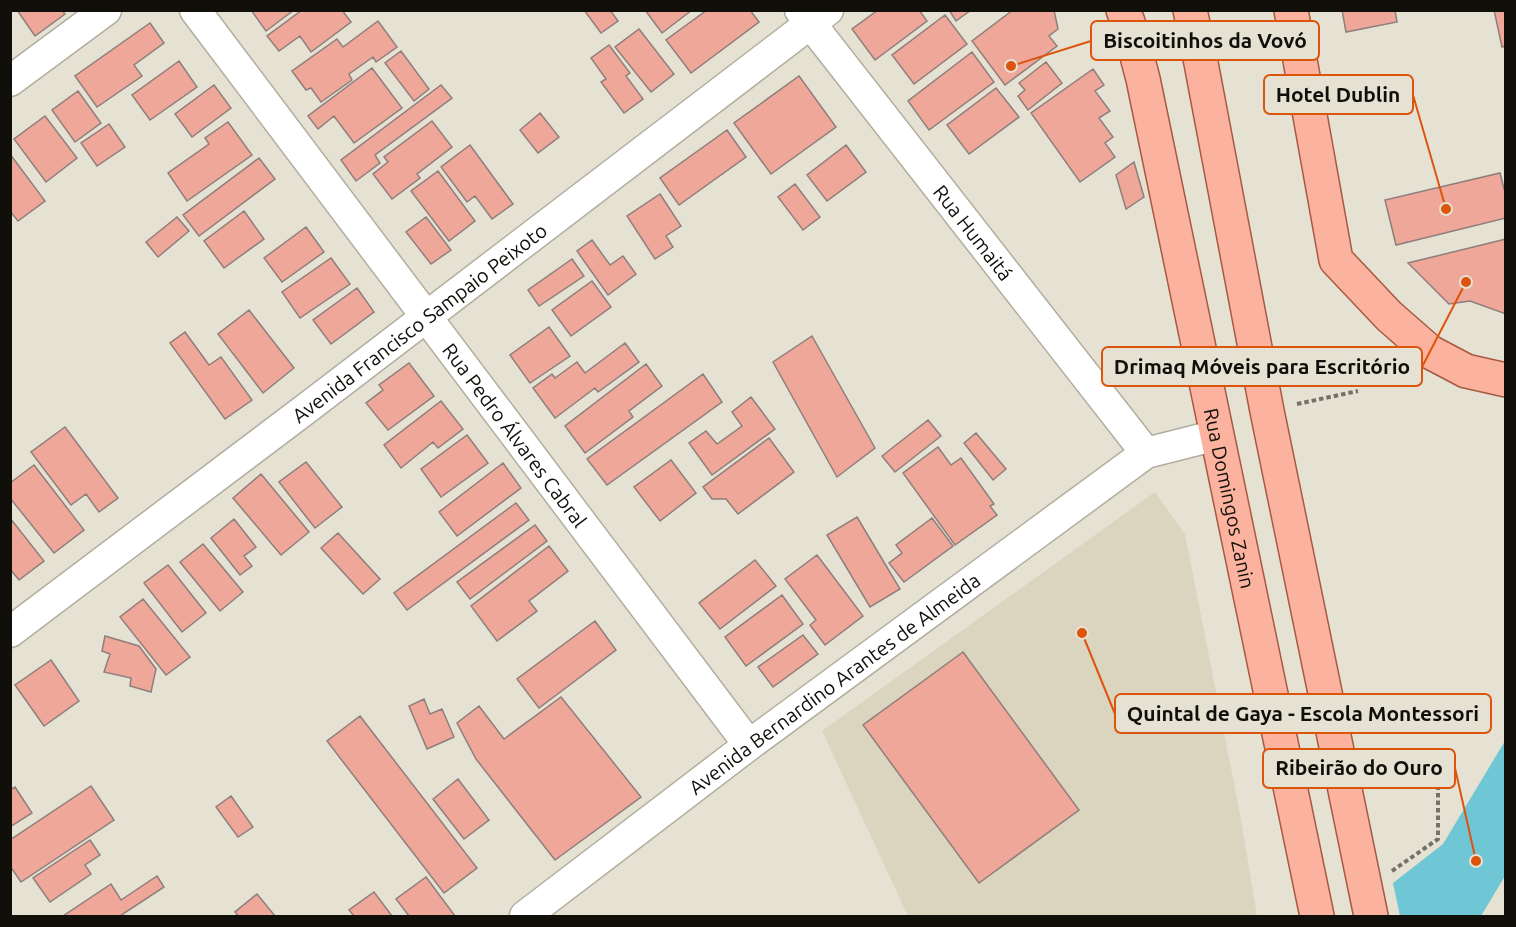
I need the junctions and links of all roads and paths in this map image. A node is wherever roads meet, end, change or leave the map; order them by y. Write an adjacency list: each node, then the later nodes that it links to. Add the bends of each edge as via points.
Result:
1 (106, 10): 9 (street)
2 (195, 10): 10 (street, Rua Pedro Álvares Cabral)
3 (1123, 10): 14 (main road, Rua Domingos Zanin, via 1143,79)
4 (1190, 10): 8 (main road)
5 (1205, 10): 8 (main road)
6 (1291, 10): 11 (main road, via 1336,260 1430,352 1466,370)
7 (813, 15): 10 (street, Avenida Francisco Sampaio Peixoto); 15 (street, Rua Humaitá)
8 (1197, 42): 13 (main road)
9 (10, 81)
10 (425, 316): 16 (street, Avenida Francisco Sampaio Peixoto); 17 (street, Rua Pedro Álvares Cabral)
11 (1506, 380)
12 (1358, 391): 13 (path)
13 (1267, 411): 20 (main road)
14 (1217, 435): 15 (street); 22 (main road, Rua Domingos Zanin)
15 (1146, 453): 17 (street, Avenida Bernardino Arantes de Almeida)
16 (10, 632)
17 (749, 745): 21 (street, Avenida Bernardino Arantes de Almeida)
18 (1438, 762): 19 (path, via 1438,839)
19 (1390, 872)
20 (1369, 908)
21 (525, 916)
22 (1317, 916)

